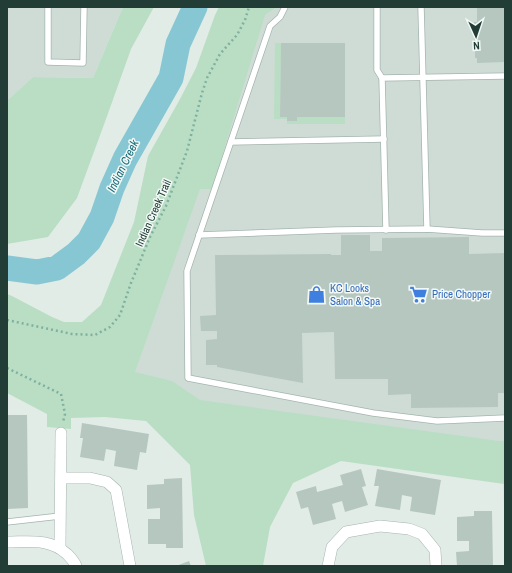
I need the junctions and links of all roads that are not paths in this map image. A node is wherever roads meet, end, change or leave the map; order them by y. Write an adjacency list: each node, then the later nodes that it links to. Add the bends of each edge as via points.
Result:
1 (48, 7): 2 (lane, via 48,62 83,63)
2 (84, 7)
3 (285, 7): 10 (lane, via 280,17 270,26)
4 (377, 7): 7 (lane, via 377,70)
5 (421, 7): 8 (lane)
6 (505, 76): 8 (lane)
7 (382, 78): 8 (lane); 9 (lane)
8 (423, 78): 11 (lane)
9 (384, 138): 10 (lane); 12 (lane)
10 (231, 142): 14 (lane)
11 (427, 229): 12 (lane); 13 (lane)
12 (386, 230): 14 (lane)
13 (505, 233)
14 (199, 235): 15 (lane, via 187,271 188,378 373,413 437,421)
15 (505, 418)
16 (61, 433): 17 (street)
17 (60, 478): 18 (street); 23 (street, via 96,479 107,482 116,490)
18 (60, 516): 19 (lane); 21 (street)
19 (7, 522)
20 (7, 542): 21 (street, via 48,543)
21 (60, 548): 22 (street)
22 (76, 566)
23 (130, 566)
24 (328, 566): 25 (street, via 332,547 346,532 380,526 409,529 422,534 435,550)
25 (436, 566)

